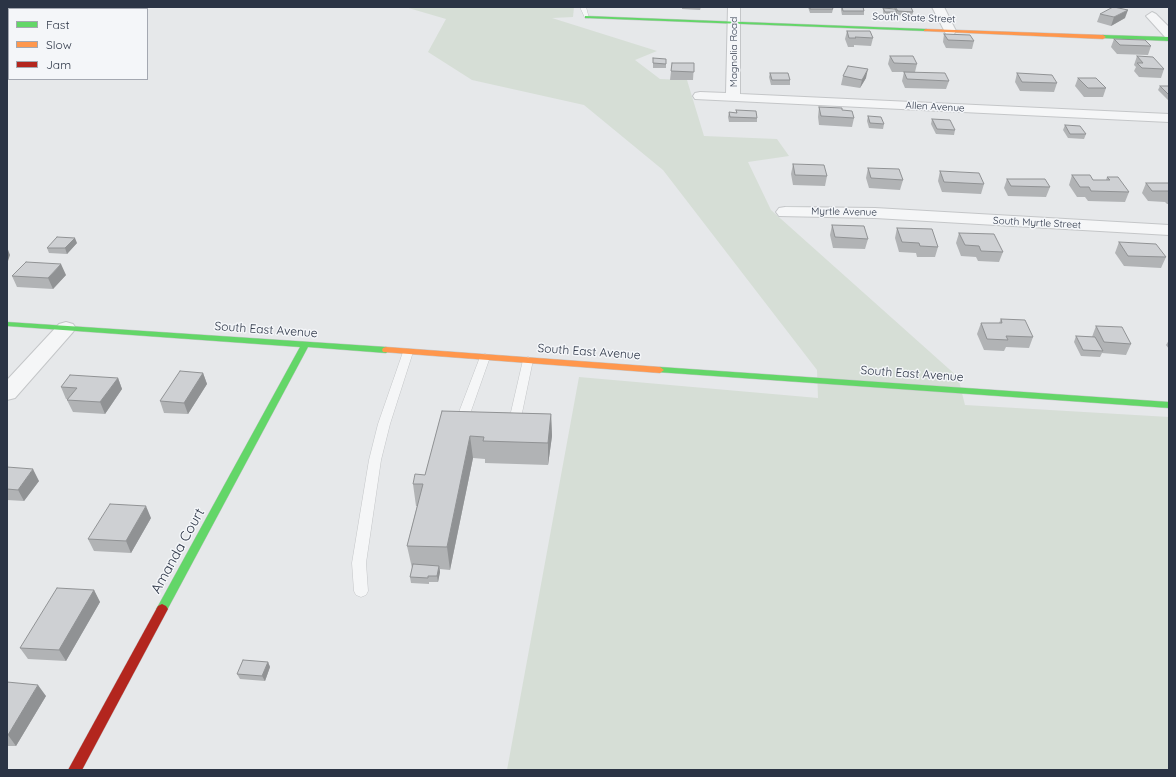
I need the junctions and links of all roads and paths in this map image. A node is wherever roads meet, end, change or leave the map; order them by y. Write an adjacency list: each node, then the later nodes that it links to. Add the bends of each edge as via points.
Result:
1 (583, 7): 5 (lane)
2 (734, 7): 6 (street, Magnolia Road)
3 (938, 7): 7 (street)
4 (1152, 16): 8 (street)
5 (587, 17): 6 (street, South State Street)
6 (733, 22): 7 (street, South State Street); 11 (street, Magnolia Road)
7 (950, 31): 9 (street, South State Street)
8 (1169, 34)
9 (1169, 39)
10 (700, 96): 11 (street, Allen Avenue)
11 (734, 98): 12 (street, Allen Avenue)
12 (1169, 118)
13 (785, 212): 14 (street, Myrtle Avenue, via 831,211)
14 (904, 215): 15 (street, South Myrtle Street)
15 (1169, 230)
16 (7, 324): 17 (street, South East Avenue)
17 (66, 328): 18 (street, South East Avenue); 22 (street)
18 (306, 345): 19 (street, South East Avenue); 25 (street, Amanda Court)
19 (408, 352): 20 (street, South East Avenue); 24 (lane, via 375,460 359,563)
20 (485, 357): 21 (street, South East Avenue); 21 (lane, via 465,412 476,420 490,424 508,423 516,412)
21 (528, 360): 23 (street, South East Avenue)
22 (7, 393)
23 (1169, 405)
24 (361, 591)
25 (74, 770)

